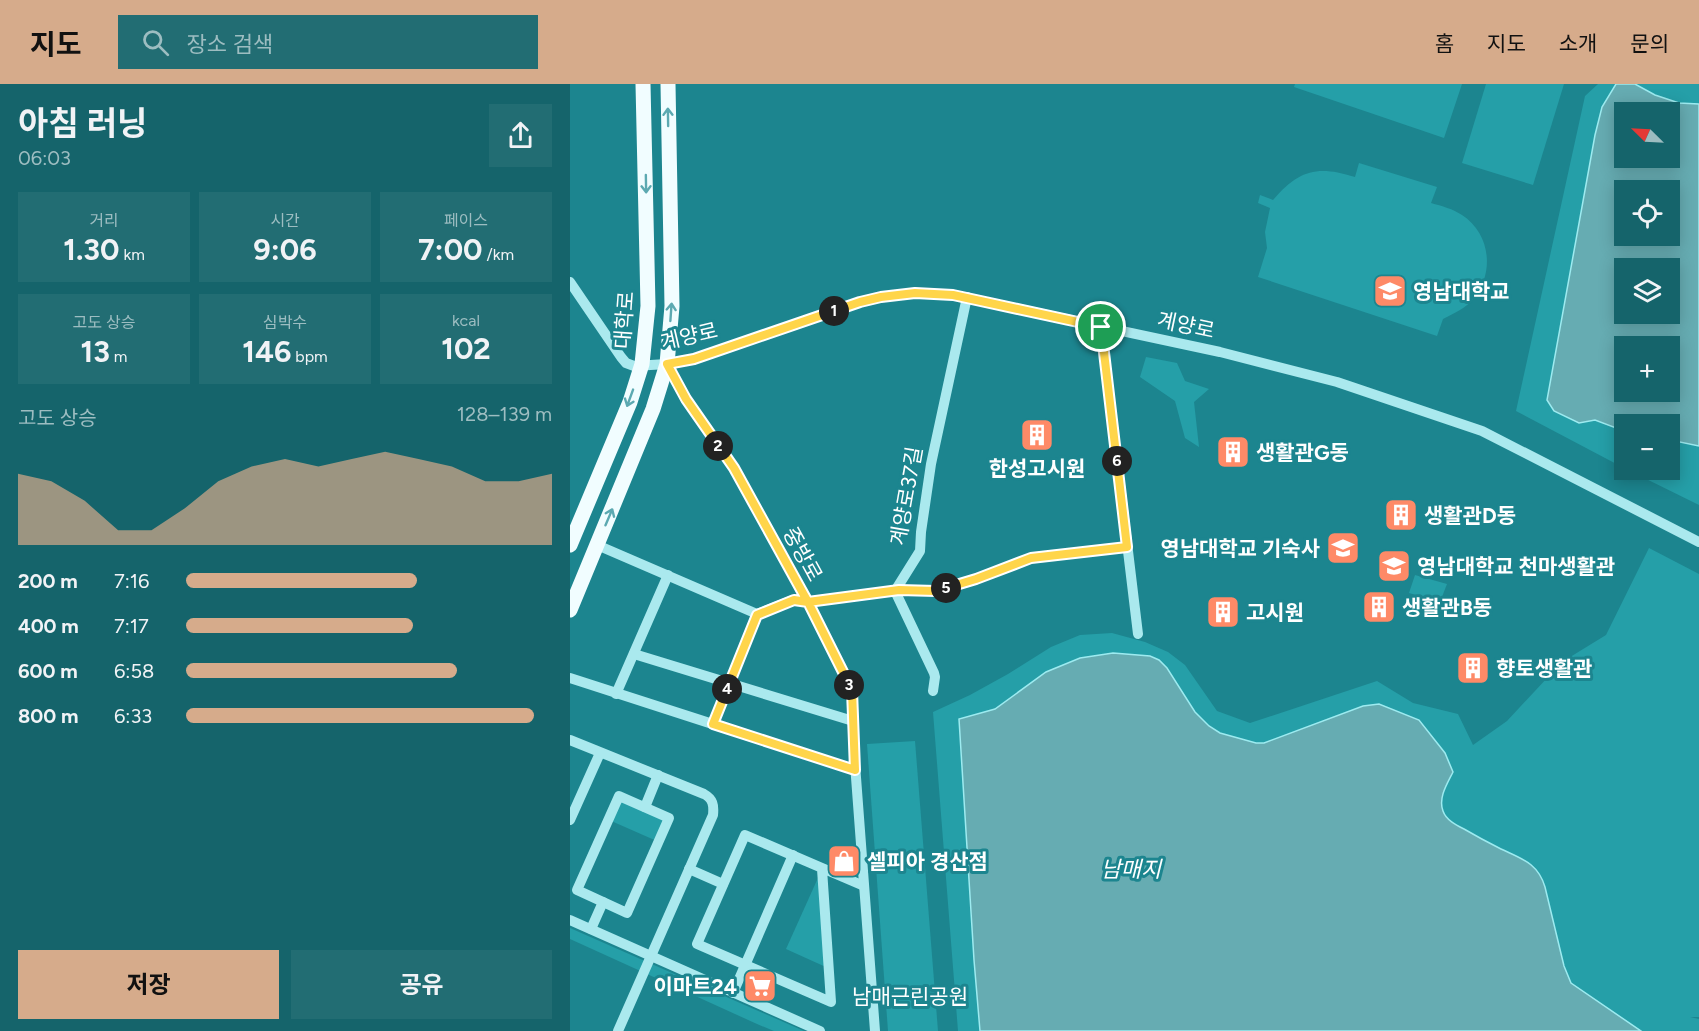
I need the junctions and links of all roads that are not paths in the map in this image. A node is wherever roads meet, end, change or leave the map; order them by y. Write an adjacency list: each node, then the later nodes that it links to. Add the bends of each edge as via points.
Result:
1 (643, 84): 6 (main road, 대학로, one-way to 6, via 648,306)
2 (668, 84): 7 (main road, one-way to 2, via 672,306)
3 (570, 282): 6 (street, via 626,363)
4 (967, 297): 5 (street, 계양로); 7 (street, 계양로, via 915,293 881,297 694,359); 13 (street, 계양로37길, via 931,464 920,551)
5 (1101, 327): 8 (street, 계양로, via 1283,366 1482,431); 11 (street)
6 (642, 364): 7 (street, 계양로); 9 (main road, 대학로, one-way to 9)
7 (667, 364): 10 (main road, one-way to 7, via 652,413); 14 (street, 중방로, via 734,468)
8 (1699, 542)
9 (570, 545)
10 (597, 545): 12 (street); 15 (main road)
11 (1127, 547): 13 (street, via 1031,558 936,591); 17 (street)
12 (668, 575): 16 (street); 18 (street)
13 (895, 591): 14 (street); 21 (street, via 934,673)
14 (808, 602): 16 (street, via 794,600); 23 (street, 중방로, via 852,690)
15 (570, 610)
16 (757, 615): 20 (street)
17 (1138, 634)
18 (634, 654): 20 (street); 22 (street)
19 (570, 678): 22 (street)
20 (729, 683): 23 (street); 24 (street)
21 (933, 691)
22 (616, 694): 24 (street)
23 (853, 721): 27 (street, 중방로)
24 (713, 724): 27 (street)
25 (570, 740): 26 (street)
26 (600, 753): 28 (street); 30 (street)
27 (855, 770): 35 (street, 중방로)
28 (658, 775): 29 (street); 33 (street, via 704,794 713,804 713,815)
29 (645, 807): 36 (street, via 669,818 654,852 627,913); 36 (street, via 619,796 577,890)
30 (570, 820)
31 (793, 855): 32 (street); 34 (street, via 745,835); 40 (street)
32 (822, 868): 35 (street); 40 (street, via 831,1002)
33 (689, 869): 34 (street); 39 (street)
34 (723, 884): 40 (street, via 697,944)
35 (864, 886): 44 (street, 중방로)
36 (603, 902): 38 (street)
37 (570, 920): 38 (street)
38 (591, 929): 39 (street)
39 (651, 956): 41 (street); 42 (street)
40 (745, 965): 41 (street)
41 (733, 993): 43 (street)
42 (618, 1031)
43 (820, 1031)
44 (875, 1031)

